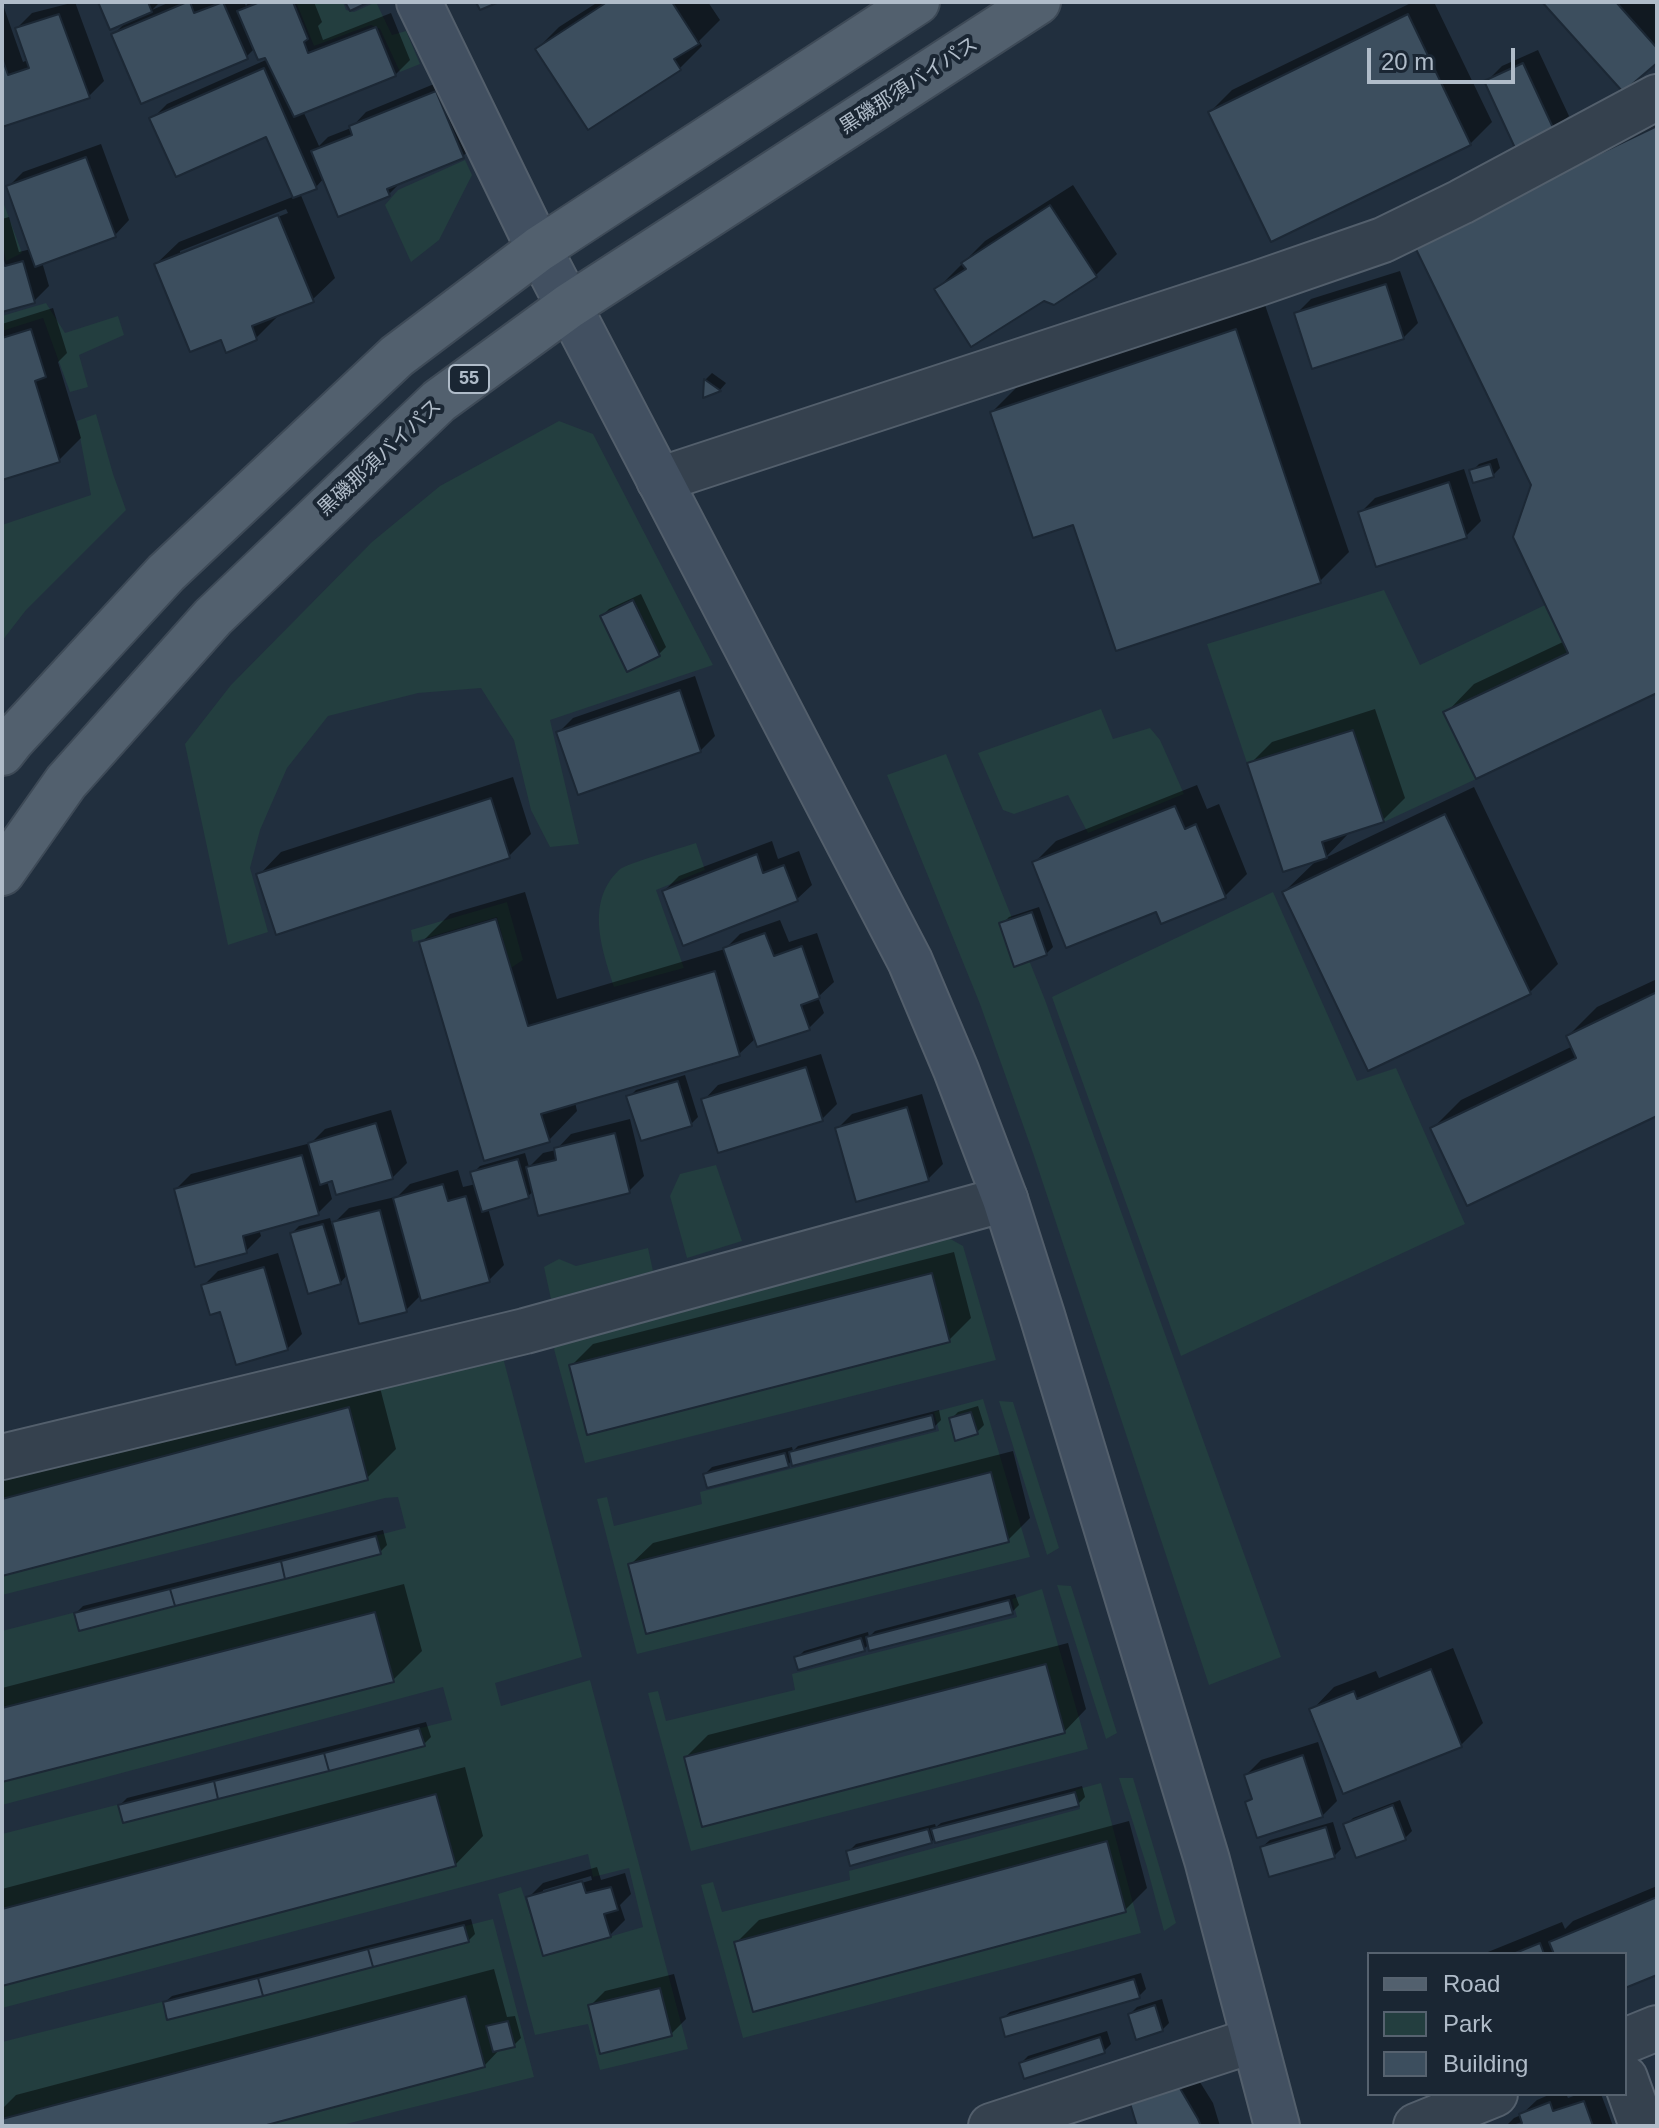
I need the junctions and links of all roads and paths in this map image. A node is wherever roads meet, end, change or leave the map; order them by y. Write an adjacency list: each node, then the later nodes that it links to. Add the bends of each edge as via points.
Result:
1 (419, 2): 5 (street)
2 (917, 2): 5 (main road)
3 (1038, 2): 6 (main road, 黒磯那須バイパス / 55)
4 (1657, 97): 7 (street, via 1383,240)
5 (539, 249): 6 (street); 8 (main road, via 397,356 166,573)
6 (569, 306): 7 (street); 9 (main road, 黒磯那須バイパス / 55, via 439,401 213,617 66,782)
7 (659, 480): 10 (street, via 910,961)
8 (2, 753)
9 (2, 873)
10 (1005, 1199): 11 (street, via 525,1331); 13 (street, via 1173,1744)
11 (2, 1457)
12 (1657, 2028): 14 (street)
13 (1254, 2040): 17 (street); 18 (street)
14 (1627, 2040)
15 (1627, 2084): 20 (street)
16 (1490, 2096): 19 (street)
17 (991, 2126)
18 (1277, 2126)
19 (1416, 2126)
20 (1642, 2126)

